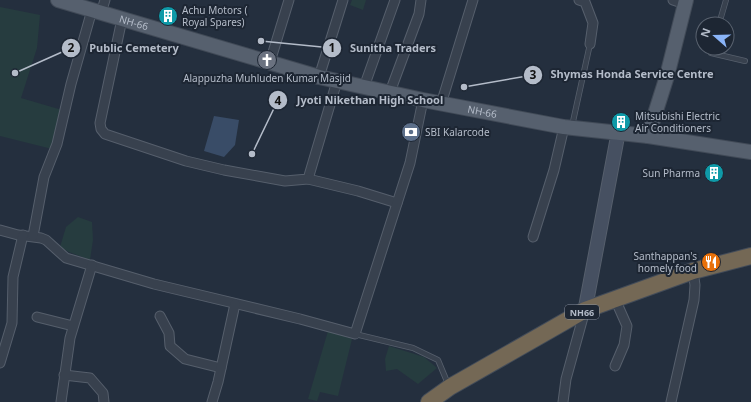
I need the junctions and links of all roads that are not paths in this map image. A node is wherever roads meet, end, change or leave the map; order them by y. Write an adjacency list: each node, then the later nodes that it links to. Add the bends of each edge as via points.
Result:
1 (58, 0): 10 (main road, NH-66)
2 (289, 0): 16 (street)
3 (343, 0): 17 (street)
4 (394, 0): 19 (street)
5 (421, 0): 20 (street, via 419,14)
6 (473, 0): 22 (street)
7 (579, 0): 13 (street, via 585,2 593,23)
8 (726, 0): 11 (lane)
9 (681, 1): 25 (main road, via 667,76)
10 (99, 7): 12 (main road, NH-66); 30 (street, via 71,84 57,144 44,178)
11 (721, 16)
12 (122, 19): 16 (main road, NH-66); 27 (street, via 100,123 105,134 186,161 224,170 285,181)
13 (590, 44): 23 (lane)
14 (724, 56): 15 (lane)
15 (745, 61)
16 (270, 62): 17 (main road, NH-66)
17 (319, 77): 18 (main road, NH-66)
18 (337, 80): 19 (main road, NH-66); 27 (street)
19 (364, 86): 20 (main road, NH-66)
20 (390, 92): 21 (main road, NH-66)
21 (423, 100): 22 (main road, NH-66); 28 (street, via 410,163)
22 (442, 104): 23 (main road, NH-66)
23 (568, 128): 24 (main road, NH-66); 31 (street)
24 (618, 134): 25 (main road, NH-66); 37 (street)
25 (648, 136): 26 (main road, NH-66)
26 (751, 152)
27 (308, 179): 28 (street)
28 (397, 203): 41 (street)
29 (0, 230): 30 (street)
30 (28, 236): 33 (street, via 46,240 66,258); 42 (street, via 12,277 12,323)
31 (533, 237)
32 (751, 256): 34 (highway, NH66)
33 (92, 265): 36 (street, via 154,284); 40 (street)
34 (693, 271): 35 (highway, NH66); 52 (street, via 694,300)
35 (615, 299): 37 (highway, NH66); 43 (street, via 626,326 624,345)
36 (235, 304): 41 (street); 44 (street)
37 (585, 310): 46 (highway, NH66); 51 (street, via 566,379)
38 (160, 316): 44 (street, via 169,333 170,346 185,359)
39 (37, 317): 40 (street)
40 (73, 326): 45 (street)
41 (355, 334): 46 (lane, via 413,348 438,360)
42 (0, 363)
43 (616, 366)
44 (222, 368): 49 (street)
45 (64, 375): 47 (street); 48 (street, via 90,378 104,393)
46 (447, 393): 50 (highway, NH66)
47 (60, 402)
48 (104, 402)
49 (212, 402)
50 (429, 402)
51 (563, 402)
52 (671, 402)

